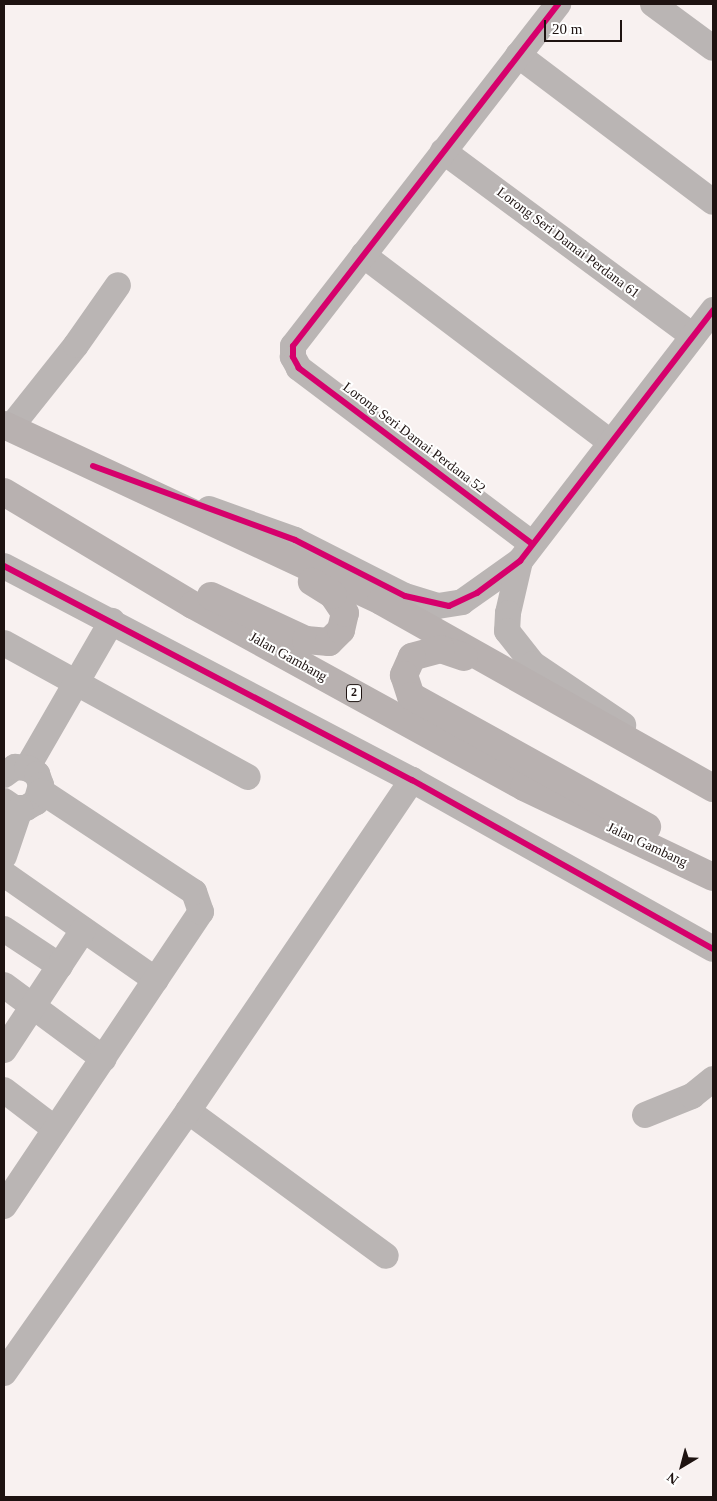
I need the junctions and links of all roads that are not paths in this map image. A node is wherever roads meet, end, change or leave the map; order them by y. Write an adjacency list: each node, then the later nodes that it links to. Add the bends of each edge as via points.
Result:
1 (558, 4): 4 (street)
2 (653, 4): 3 (street)
3 (713, 48)
4 (518, 55): 5 (street); 6 (street)
5 (443, 151): 7 (street); 10 (street, Lorong Seri Damai Perdana 61)
6 (713, 202)
7 (363, 255): 12 (street); 17 (street, Lorong Seri Damai Perdana 52, via 293,346 293,358 300,368)
8 (118, 285): 11 (street)
9 (713, 310): 10 (street)
10 (693, 336): 12 (street)
11 (7, 426): 13 (highway)
12 (610, 442): 17 (street)
13 (93, 466): 16 (highway); 17 (street, via 295,540 398,593 438,606 462,602)
14 (4, 492): 15 (highway, Jalan Gambang / 2)
15 (74, 531): 16 (highway, via 306,640 328,642 337,637 345,613 333,595); 32 (highway, Jalan Gambang / 2, via 193,605 524,787)
16 (234, 535): 21 (highway, via 381,601)
17 (526, 552): 26 (street, via 508,613 507,631 517,646 553,678)
18 (4, 566): 19 (street)
19 (112, 621): 22 (street); 25 (street)
20 (4, 643): 22 (street)
21 (516, 676): 26 (highway); 30 (highway, via 441,649 412,657 404,675 411,696 419,703)
22 (75, 682): 23 (street); 24 (street)
23 (15, 771): 27 (street, via 37,774)
24 (248, 777)
25 (412, 780): 35 (street); 44 (street)
26 (713, 787)
27 (41, 791): 28 (street, via 36,802); 37 (street, via 198,897 201,912)
28 (8, 803): 29 (street)
29 (4, 856)
30 (713, 865)
31 (4, 874): 34 (street)
32 (713, 877)
33 (4, 929): 36 (street)
34 (83, 930): 36 (street); 37 (street)
35 (713, 949)
36 (60, 966): 39 (street)
37 (156, 980): 41 (street)
38 (4, 985): 39 (street)
39 (34, 1005): 40 (street); 41 (street)
40 (4, 1050)
41 (104, 1059): 46 (street)
42 (713, 1079): 45 (street, via 692,1096)
43 (4, 1090): 46 (street)
44 (188, 1111): 48 (street); 49 (street)
45 (645, 1116)
46 (56, 1129): 47 (street)
47 (4, 1206)
48 (386, 1256)
49 (4, 1373)

